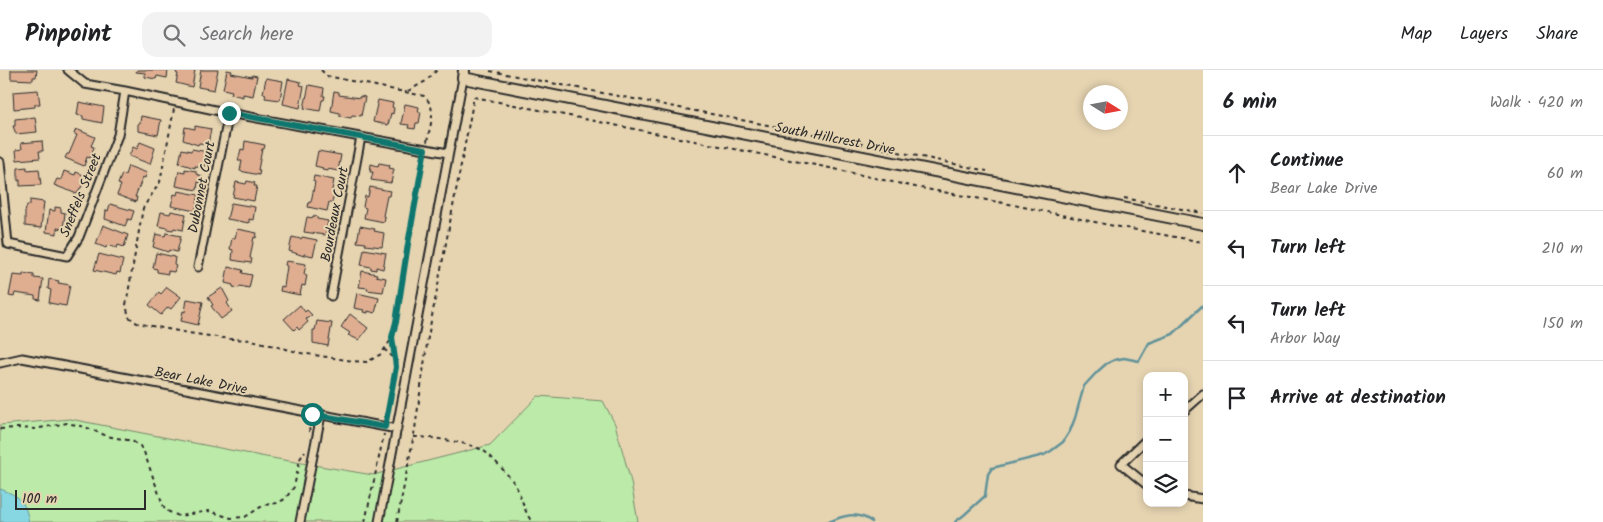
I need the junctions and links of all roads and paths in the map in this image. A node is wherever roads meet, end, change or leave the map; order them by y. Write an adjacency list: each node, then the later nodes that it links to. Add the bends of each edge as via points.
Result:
1 (68, 70): 6 (street, via 85,84)
2 (321, 70): 7 (path, via 328,76)
3 (437, 70): 7 (path, via 426,82)
4 (490, 71): 14 (path)
5 (463, 74): 12 (street); 17 (street, South Hillcrest Drive)
6 (125, 91): 8 (street); 13 (street, Sneffels Street, via 118,135 79,236 67,256 8,244)
7 (408, 91): 11 (path, via 430,101 432,108)
8 (175, 102): 9 (street); 22 (path, via 160,182 143,208 126,305 128,317 137,323 188,333 252,340 301,353 353,361 367,362)
9 (229, 113): 10 (street); 19 (street, Dubonnet Court)
10 (361, 137): 11 (street); 20 (street, Bourdeaux Court)
11 (425, 149): 12 (street); 21 (path)
12 (448, 153): 31 (street)
13 (0, 162)
14 (994, 172)
15 (1118, 197): 16 (path)
16 (1203, 213)
17 (1203, 224)
18 (1203, 242): 32 (path, via 474,97 428,337)
19 (198, 267)
20 (331, 296)
21 (392, 337): 22 (path); 23 (path)
22 (384, 349): 23 (path)
23 (395, 359): 29 (path)
24 (0, 363): 27 (street, Bear Lake Drive, via 22,358)
25 (1203, 394): 26 (street)
26 (1188, 407)
27 (312, 414): 28 (street, Bear Lake Drive); 33 (path)
28 (322, 415): 29 (street, Bear Lake Drive); 39 (street)
29 (385, 427): 31 (street, Bear Lake Drive); 40 (path)
30 (0, 429): 35 (path, via 35,430 67,423 132,441 144,452 163,505 167,511 179,516 209,511 230,518 246,517 264,505 285,499 294,488 300,459)
31 (397, 429): 41 (street)
32 (414, 437): 42 (path); 43 (path, via 484,450 514,484)
33 (308, 438)
34 (1143, 442): 36 (street, via 1121,464)
35 (307, 446)
36 (1143, 482)
37 (1188, 497): 38 (street)
38 (1203, 499)
39 (300, 522)
40 (365, 522)
41 (379, 522)
42 (397, 522)
43 (532, 522)

